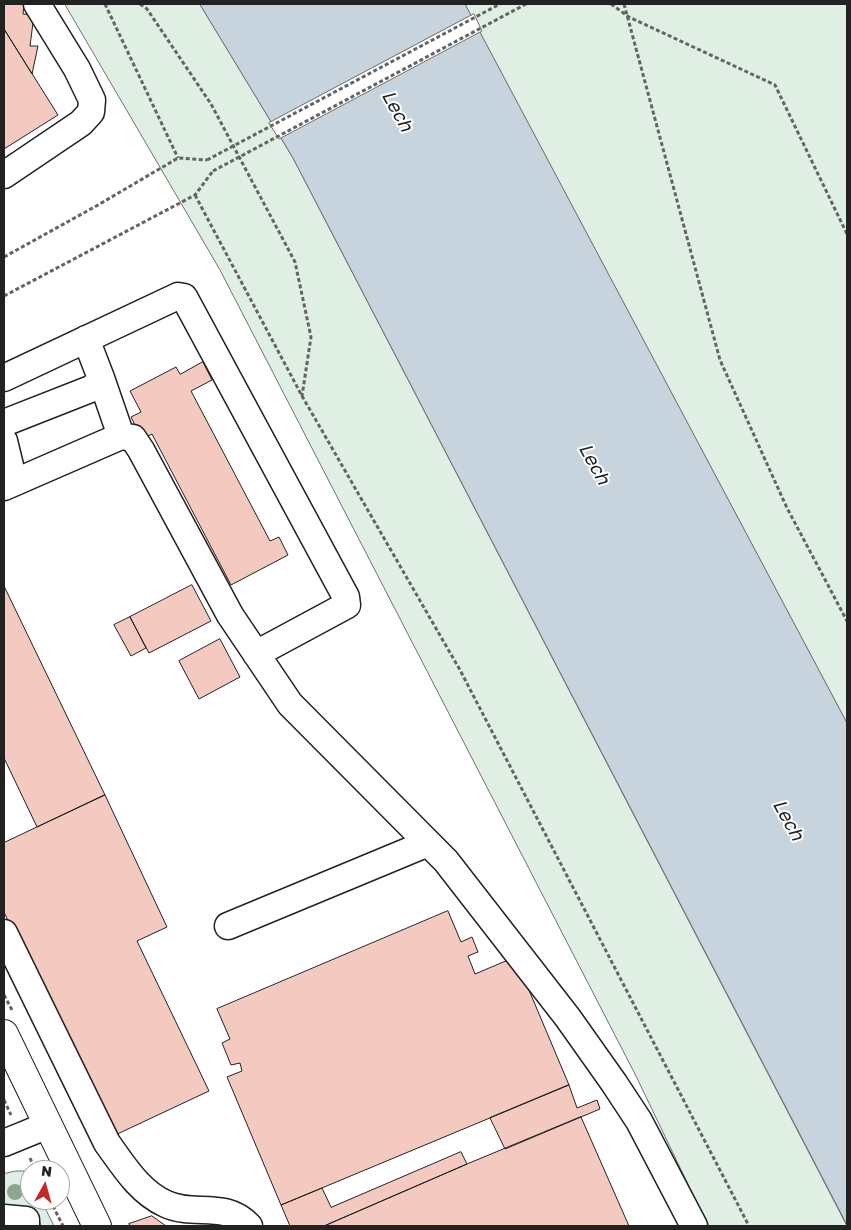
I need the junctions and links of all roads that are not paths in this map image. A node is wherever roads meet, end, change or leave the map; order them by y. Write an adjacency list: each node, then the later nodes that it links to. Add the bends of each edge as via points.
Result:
1 (37, 4): 2 (street, via 77,69 92,100 91,112 81,123)
2 (4, 175)
3 (86, 339): 4 (street); 5 (street); 10 (street, via 178,296 184,297 203,331 346,598 346,605)
4 (4, 378)
5 (101, 378): 6 (street, via 93,388); 7 (street)
6 (4, 423)
7 (121, 436): 9 (street); 10 (street, via 133,438 141,450 230,615)
8 (4, 441): 9 (street)
9 (9, 484)
10 (256, 654): 11 (street, via 290,704)
11 (428, 844): 12 (street); 21 (street, via 465,884 591,1050 639,1121)
12 (228, 926)
13 (4, 933): 20 (street, via 107,1143 141,1187 181,1209 226,1211 242,1218)
14 (4, 1034): 15 (main road)
15 (48, 1125): 16 (street); 19 (main road)
16 (4, 1143)
17 (4, 1218): 18 (street, via 26,1220)
18 (26, 1226)
19 (97, 1226)
20 (249, 1226)
21 (694, 1226)

